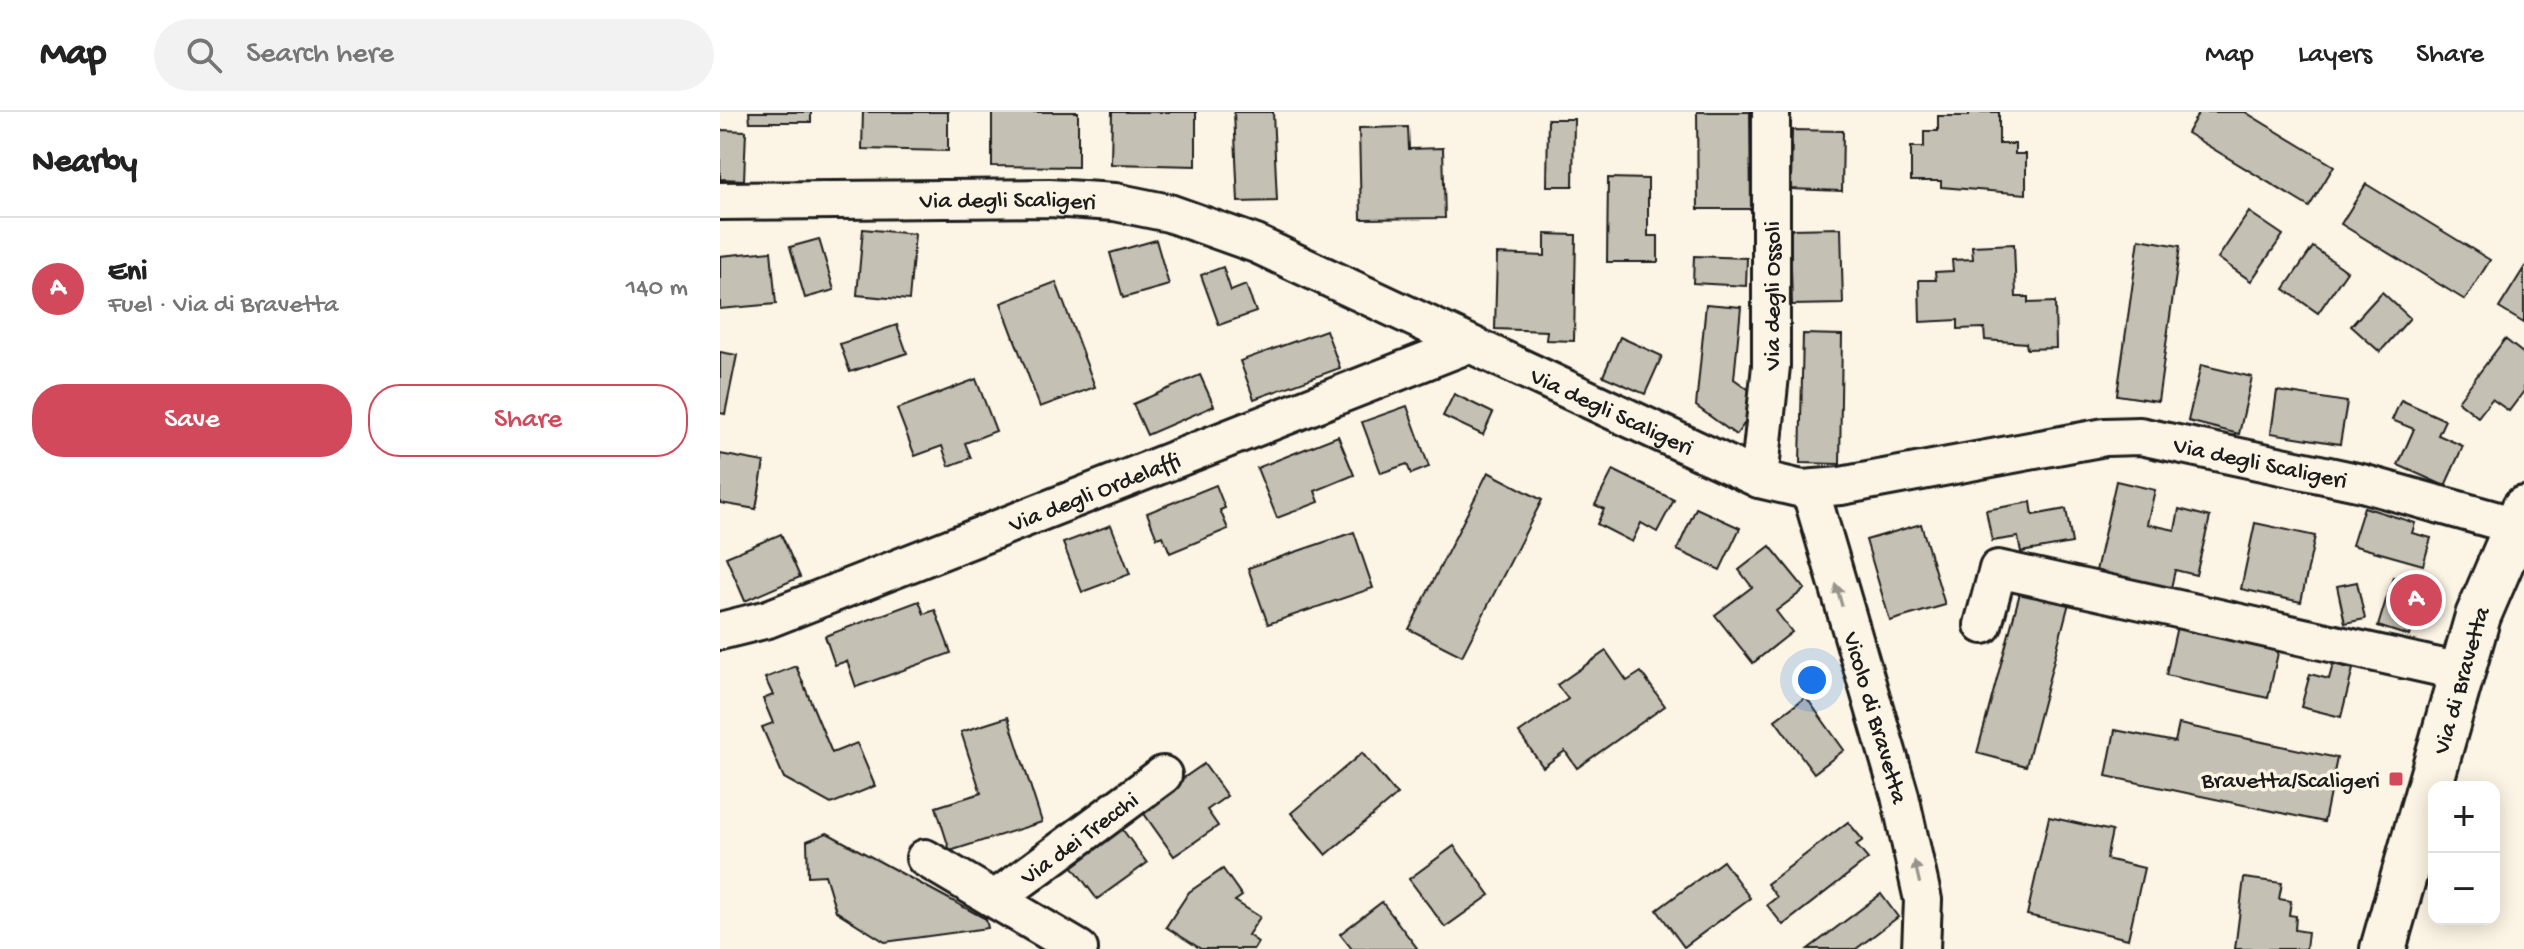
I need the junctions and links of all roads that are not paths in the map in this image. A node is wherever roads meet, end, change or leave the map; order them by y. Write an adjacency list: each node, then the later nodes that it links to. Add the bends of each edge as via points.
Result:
1 (1771, 112): 4 (street, Via degli Ossoli, via 1771,366)
2 (720, 201): 3 (street, Via degli Scaligeri, via 1049,198 1144,207 1256,244)
3 (1469, 344): 4 (street, Via degli Scaligeri); 8 (street, Via degli Ordelaffi, via 768,619)
4 (1759, 479): 5 (street, Via degli Scaligeri)
5 (1810, 489): 6 (street, Via degli Scaligeri, via 2105,437 2140,436); 14 (street, Vicolo di Bravetta, one-way to 5, via 1923,900 1900,796)
6 (2520, 518): 9 (main road, Via di Bravetta, via 2478,616)
7 (1983, 625): 9 (street, via 1998,569)
8 (720, 631)
9 (2461, 672): 15 (main road, Via di Bravetta)
10 (1163, 775): 12 (street, Via dei Trecchi)
11 (925, 858): 12 (street)
12 (995, 899): 13 (street)
13 (1079, 949)
14 (1921, 949)
15 (2383, 949)

